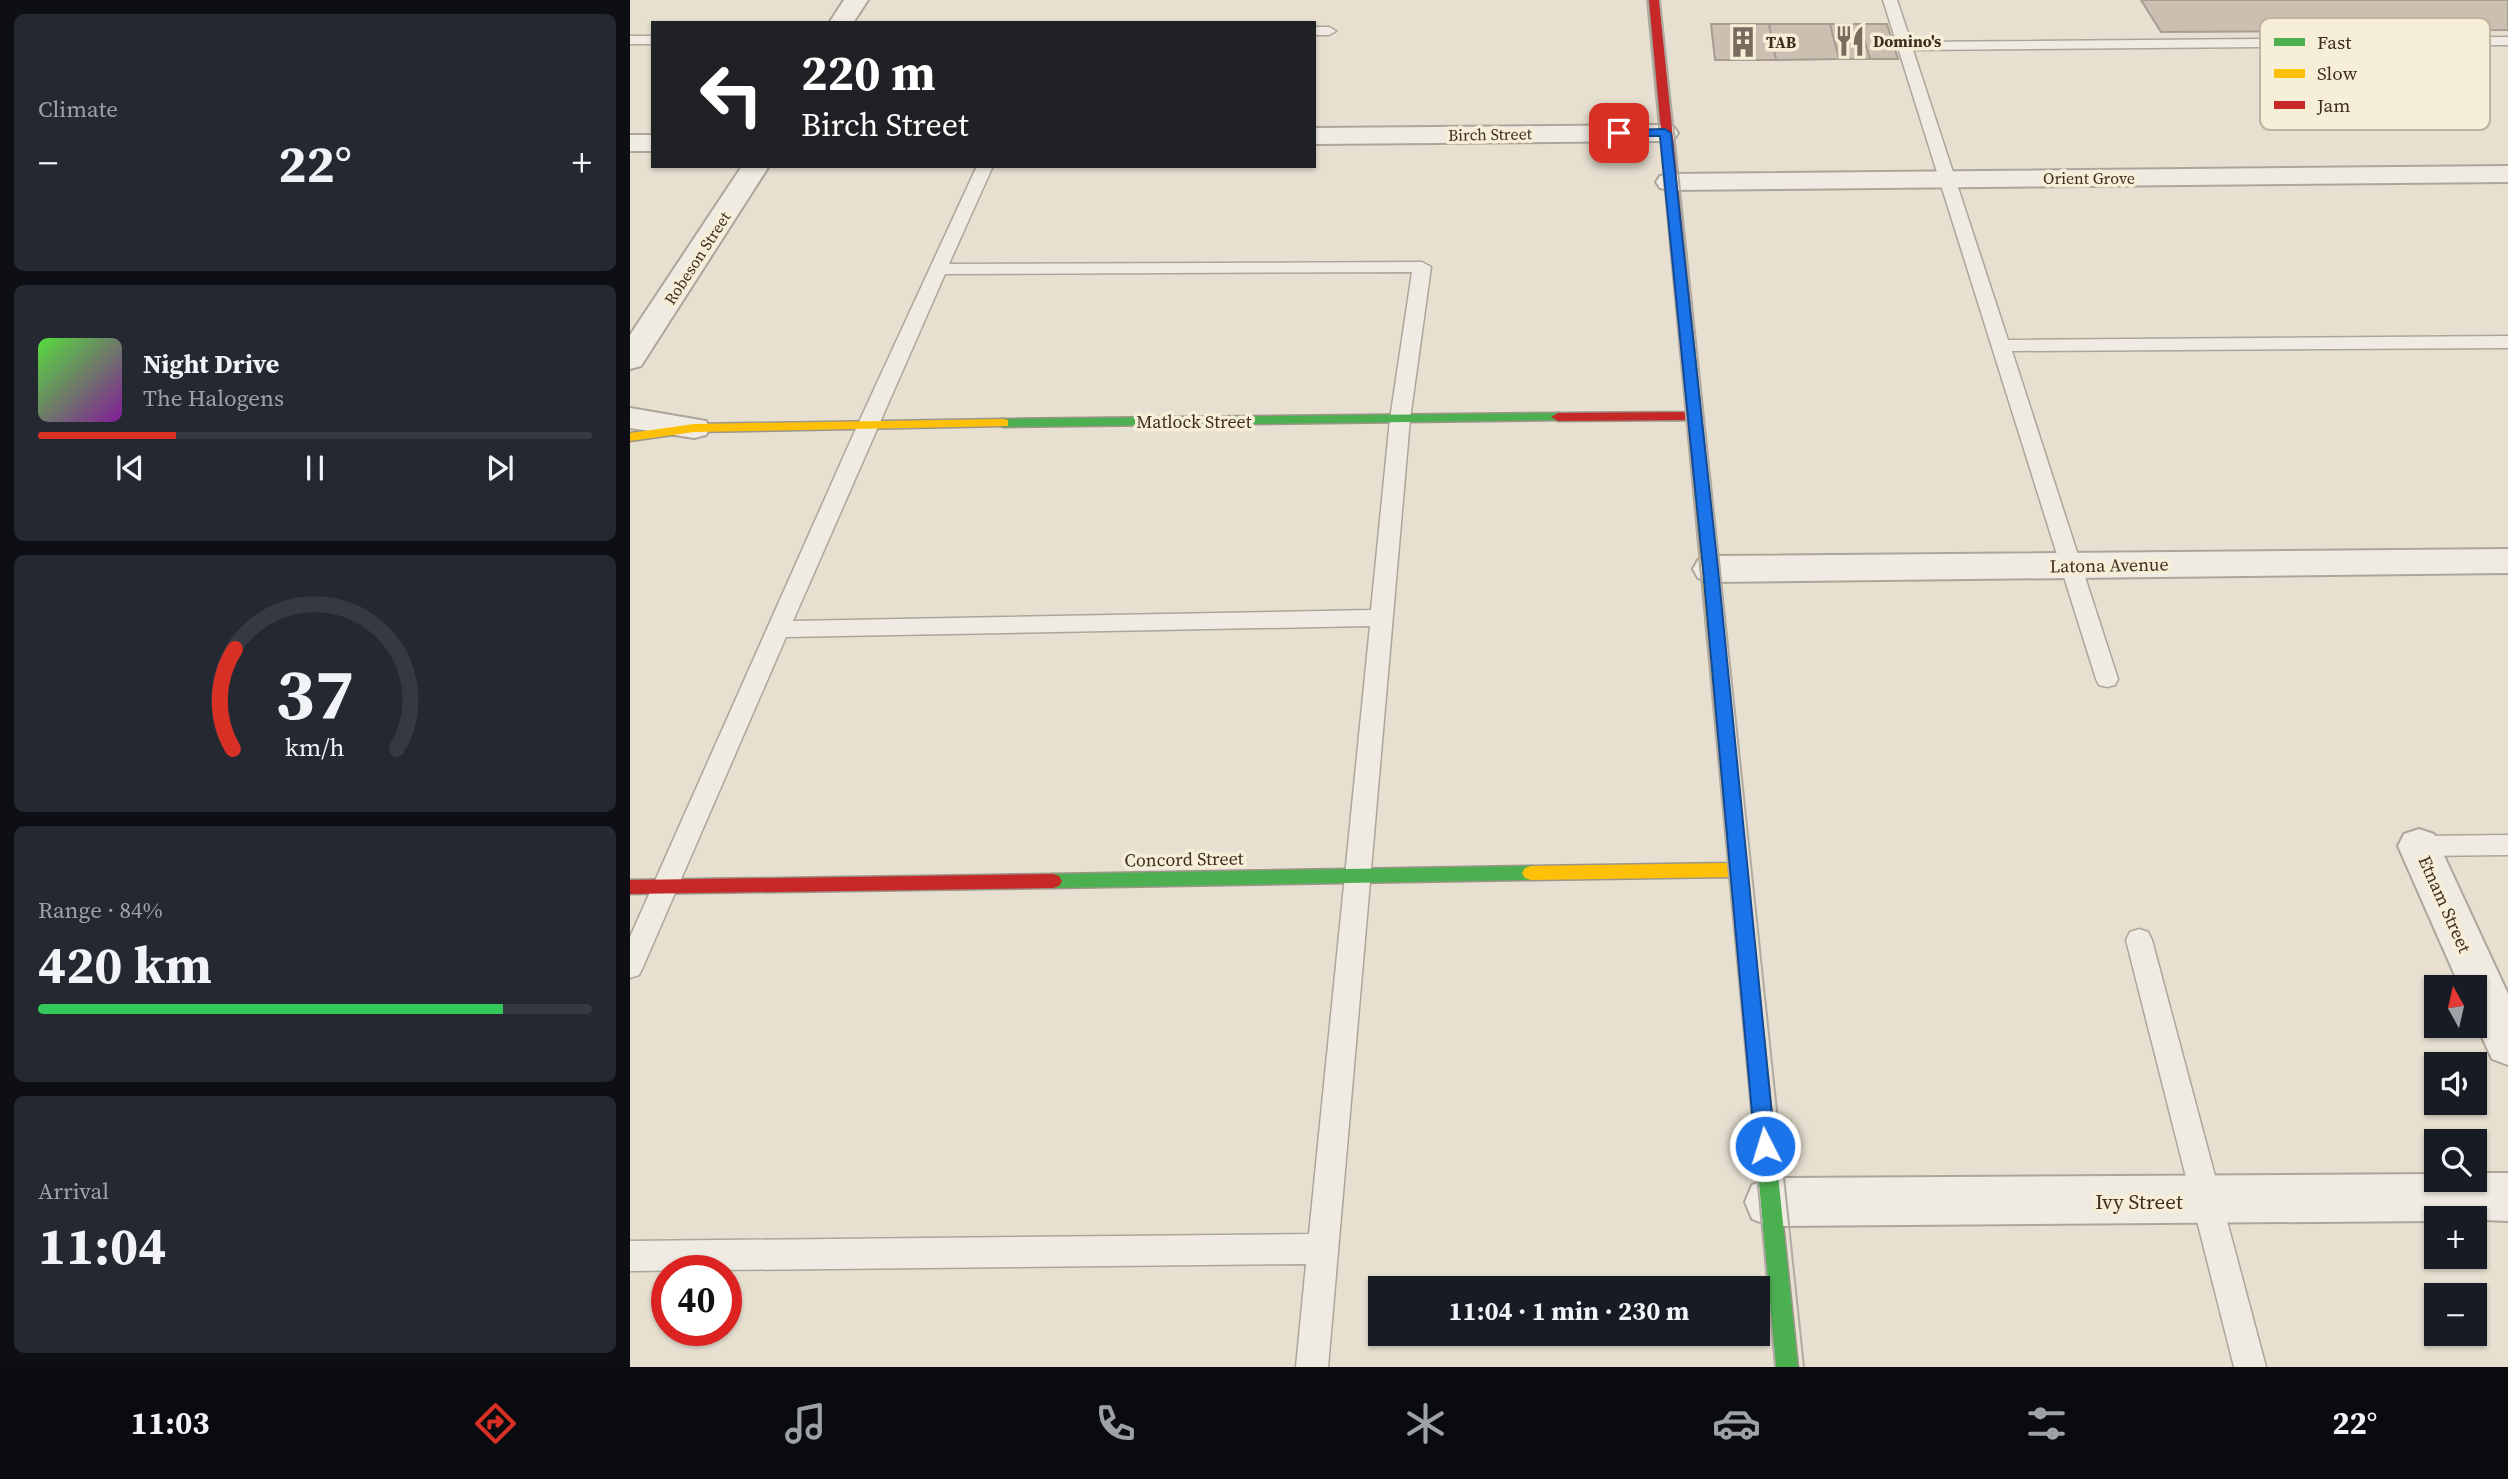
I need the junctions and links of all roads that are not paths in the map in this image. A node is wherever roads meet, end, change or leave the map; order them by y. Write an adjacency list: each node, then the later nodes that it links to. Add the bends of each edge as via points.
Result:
1 (856, 0): 4 (street)
2 (1654, 0): 11 (street)
3 (1890, 0): 10 (lane)
4 (842, 21)
5 (630, 40): 6 (lane)
6 (651, 40)
7 (2490, 41): 8 (lane)
8 (2508, 41)
9 (2260, 43): 10 (lane)
10 (1905, 46): 18 (lane)
11 (1665, 133): 12 (street, Birch Street); 19 (street)
12 (1316, 136)
13 (630, 143): 14 (street)
14 (651, 143)
15 (755, 168): 23 (street, Robeson Street)
16 (984, 168): 20 (lane)
17 (2508, 174): 18 (street, Orient Grove)
18 (1947, 179): 19 (street, Orient Grove); 22 (lane)
19 (1670, 181): 24 (street)
20 (939, 269): 26 (lane, via 1422,267); 27 (lane)
21 (2508, 342): 22 (lane)
22 (2000, 346): 31 (lane)
23 (632, 360)
24 (1694, 416): 26 (street, Matlock Street); 32 (street)
25 (630, 418): 28 (street, Matlock Street)
26 (1400, 419): 27 (street, Matlock Street); 33 (lane)
27 (868, 424): 28 (street, Matlock Street); 34 (lane)
28 (694, 428): 29 (street, Matlock Street)
29 (630, 437)
30 (2508, 561): 31 (street, Latona Avenue)
31 (2071, 565): 32 (street, Latona Avenue); 35 (lane)
32 (1711, 569): 38 (street)
33 (1382, 618): 34 (lane); 39 (lane)
34 (778, 629): 40 (lane)
35 (2106, 679)
36 (2508, 845): 37 (lane, Etnam Street)
37 (2419, 846): 44 (street, Etnam Street)
38 (1739, 870): 39 (street, Concord Street); 47 (street)
39 (1359, 875): 40 (street, Concord Street); 48 (lane)
40 (665, 886): 41 (street, Concord Street); 43 (lane)
41 (630, 887)
42 (2139, 940): 46 (lane)
43 (630, 967)
44 (2508, 1044)
45 (2508, 1197): 46 (street, Ivy Street)
46 (2205, 1200): 47 (street, Ivy Street); 52 (lane)
47 (1770, 1202): 51 (street)
48 (1322, 1249): 49 (lane); 50 (lane)
49 (630, 1256)
50 (1312, 1367)
51 (1787, 1367)
52 (2250, 1367)

